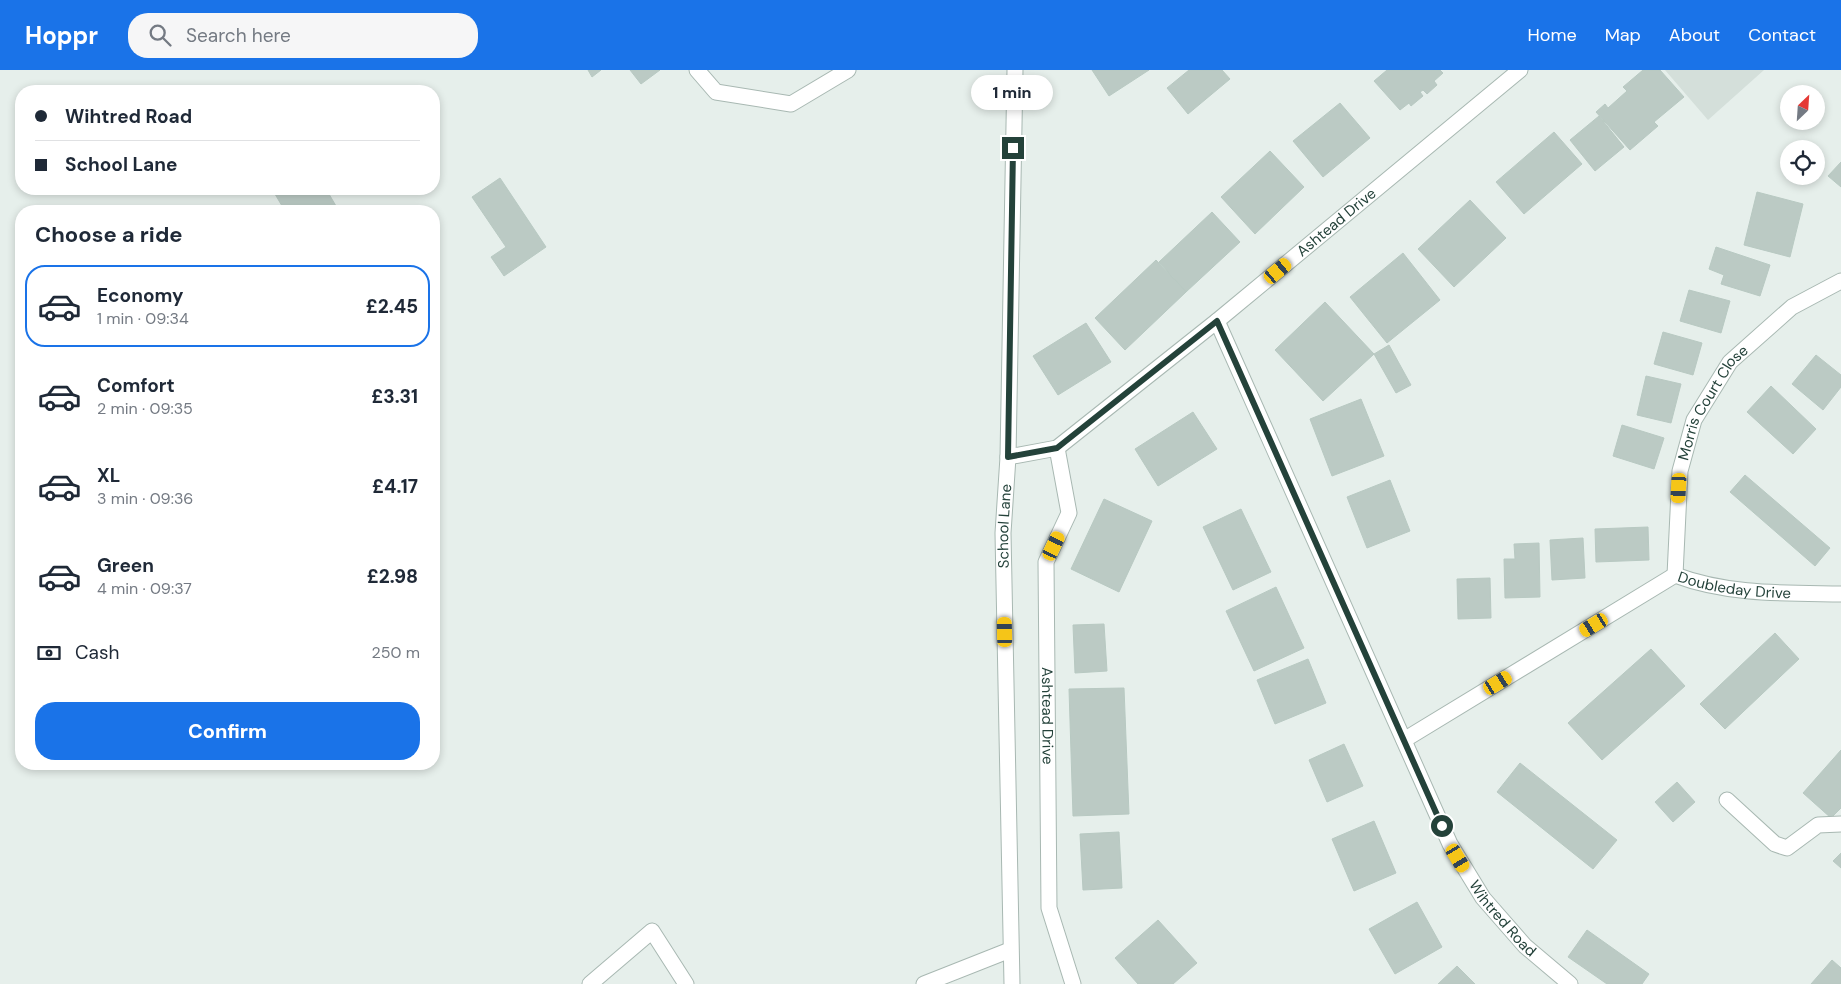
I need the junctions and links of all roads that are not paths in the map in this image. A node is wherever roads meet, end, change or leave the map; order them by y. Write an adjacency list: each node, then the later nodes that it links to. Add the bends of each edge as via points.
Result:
1 (697, 70): 2 (street, via 716,92 791,104)
2 (848, 70)
3 (1014, 70): 8 (street, School Lane)
4 (1520, 70): 6 (street, Ashtead Drive)
5 (1841, 281): 9 (street, Morris Court Close, via 1792,307 1730,362 1694,420 1680,471)
6 (1217, 321): 7 (street, Ashtead Drive); 11 (street, Wihtred Road)
7 (1057, 448): 8 (street, Ashtead Drive); 19 (street, Ashtead Drive, via 1069,513 1046,562 1049,908)
8 (1008, 457): 14 (street, School Lane, via 1003,533)
9 (1675, 575): 10 (street, Doubleday Drive, via 1698,584 1757,593); 11 (street, Doubleday Drive)
10 (1841, 594)
11 (1404, 740): 20 (street, Wihtred Road, via 1450,844 1483,898 1525,946)
12 (1727, 800): 13 (street, via 1775,844 1787,848 1818,825)
13 (1841, 824)
14 (1010, 950): 17 (street); 18 (street, School Lane)
15 (590, 984): 16 (street, via 652,931)
16 (686, 984)
17 (924, 984)
18 (1012, 984)
19 (1073, 984)
20 (1570, 984)

